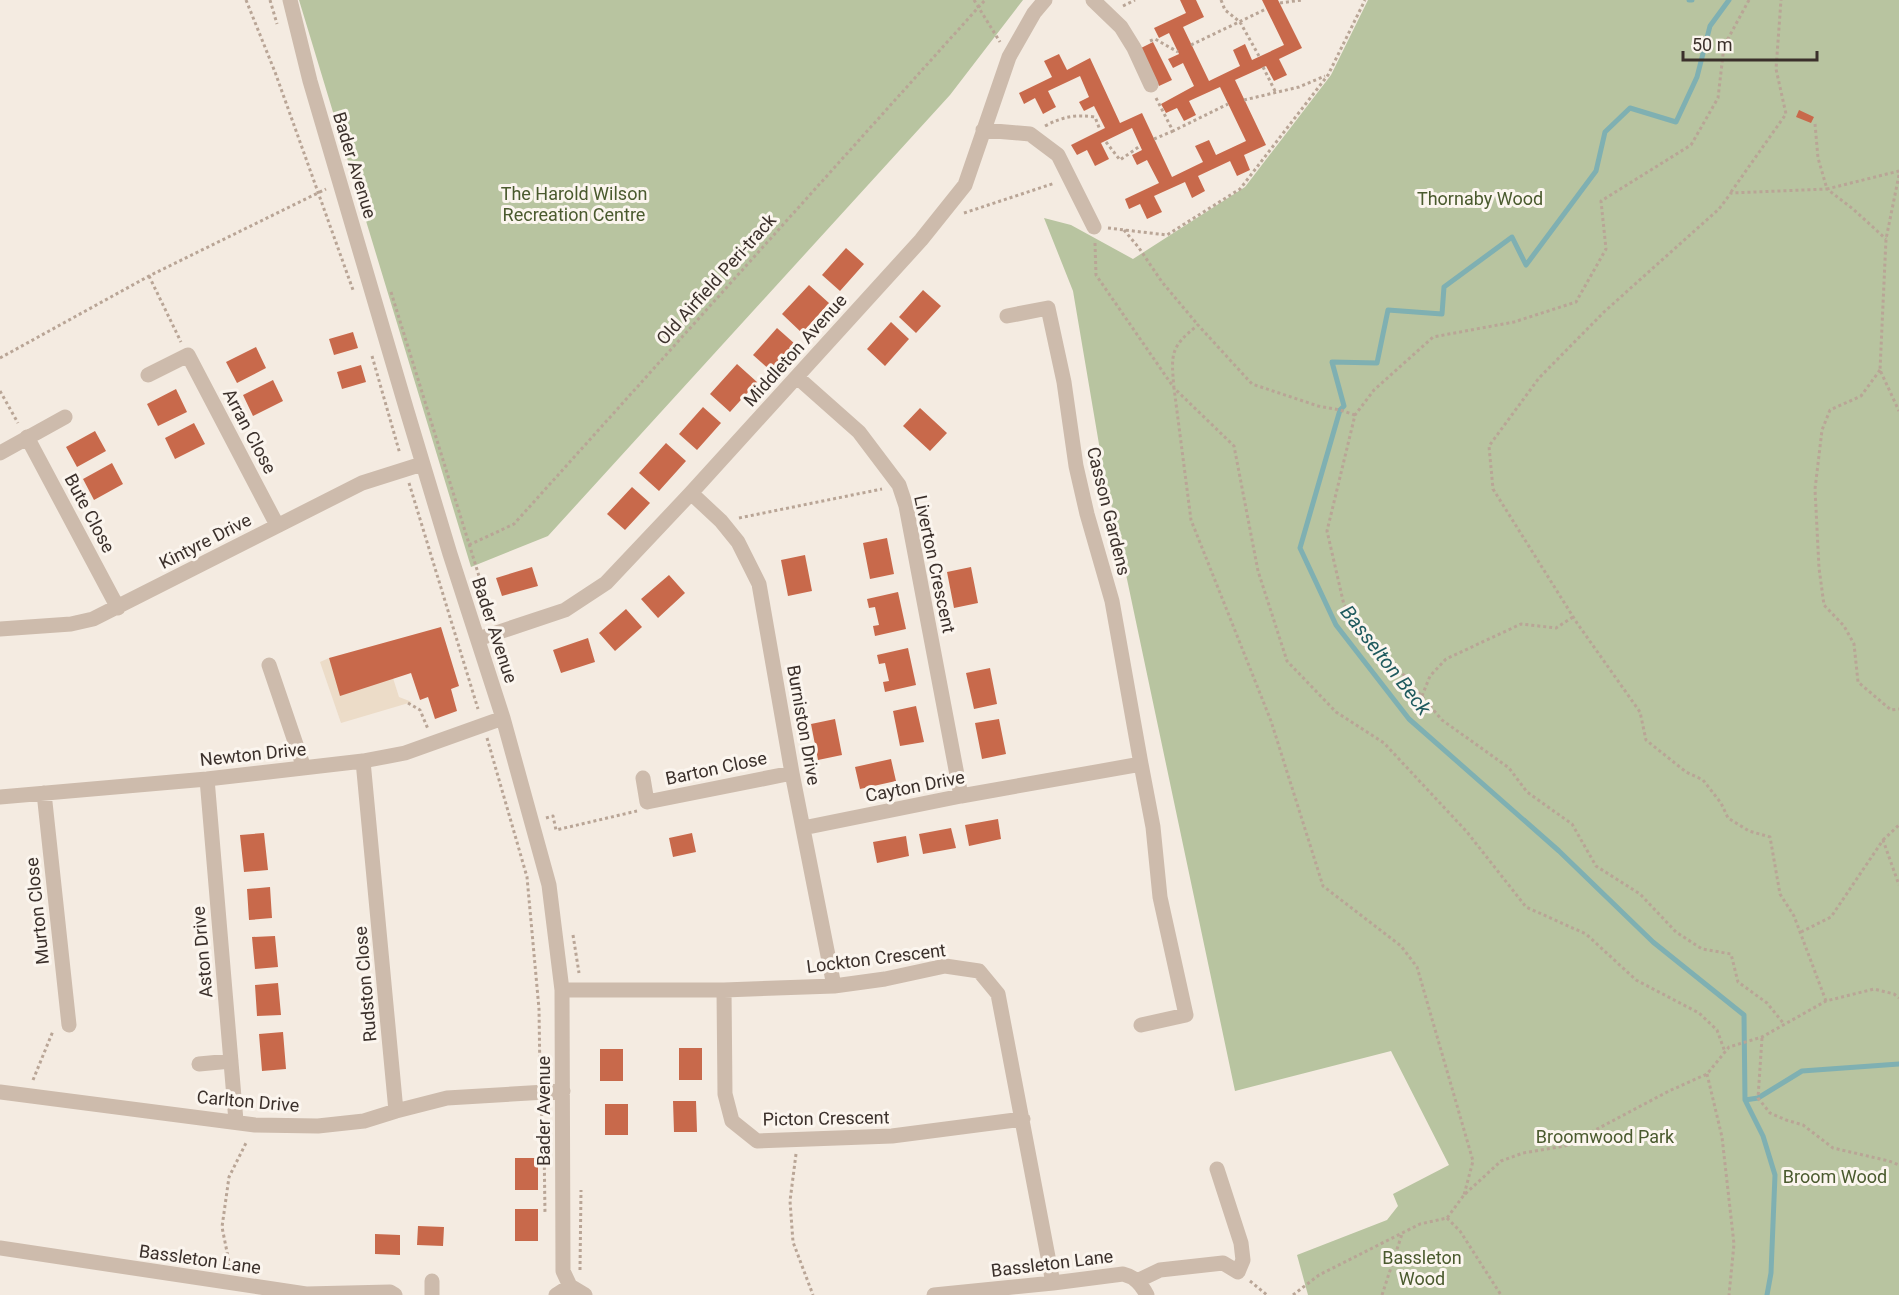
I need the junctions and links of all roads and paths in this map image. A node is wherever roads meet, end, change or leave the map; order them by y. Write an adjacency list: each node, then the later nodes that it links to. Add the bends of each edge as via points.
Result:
1 (246, 0): 40 (path)
2 (290, 0): 38 (street, Bader Avenue)
3 (974, 0): 13 (path)
4 (985, 0): 13 (path, Old Airfield Peri-track)
5 (1045, 0): 20 (street, Middleton Avenue)
6 (1093, 0): 17 (street, via 1121,27)
7 (1221, 0): 15 (path, via 1225,10)
8 (1300, 0): 12 (path)
9 (1365, 0): 22 (path)
10 (1749, 0): 59 (path, via 1724,46 1718,98 1691,145 1601,201 1606,249 1576,302 1515,322 1432,337 1374,390)
11 (1781, 0): 41 (path, via 1776,69 1786,114)
12 (1280, 3)
13 (979, 6): 20 (path); 69 (path, Old Airfield Peri-track, via 514,524)
14 (1266, 9): 15 (path)
15 (1240, 22): 16 (path); 19 (path)
16 (1191, 45)
17 (1134, 48): 18 (path, via 1155,39); 23 (street)
18 (1178, 52)
19 (1259, 56)
20 (1010, 57): 28 (street, Middleton Avenue)
21 (1263, 67): 24 (path)
22 (1328, 75): 24 (path); 44 (path, via 1240,189 1167,235)
23 (1151, 85): 30 (path)
24 (1276, 93): 25 (path)
25 (1244, 100)
26 (1228, 104): 30 (path)
27 (1815, 124): 39 (path, via 1818,158)
28 (983, 130): 31 (street); 42 (street, Middleton Avenue, via 965,185)
29 (1100, 130): 31 (path, via 1095,117 1067,116)
30 (1173, 131): 32 (path)
31 (1030, 134): 37 (street, via 1058,155)
32 (1154, 139)
33 (1106, 142): 34 (path, via 1120,160)
34 (1140, 146)
35 (1899, 171): 39 (path)
36 (1899, 175): 45 (path)
37 (1070, 178): 42 (path); 43 (street)
38 (340, 182): 40 (path); 63 (street, Bader Avenue)
39 (1827, 189): 41 (path); 45 (path)
40 (318, 193): 46 (path); 47 (path)
41 (1731, 193): 71 (path, via 1719,209 1604,312 1539,378 1489,446 1493,489)
42 (934, 223): 55 (street, Middleton Avenue)
43 (1094, 227): 44 (path); 56 (path, via 1096,275)
44 (1124, 230): 49 (path)
45 (1886, 239): 53 (path)
46 (149, 276): 51 (path); 52 (path)
47 (354, 295)
48 (1007, 316): 82 (street, Casson Gardens, via 1048,308 1076,465 1112,601)
49 (1198, 326): 56 (path, via 1180,340 1171,359); 59 (path, via 1252,384)
50 (370, 349): 64 (path)
51 (188, 355): 54 (street); 68 (street, Arran Close)
52 (0, 358)
53 (1880, 370): 58 (path); 77 (path, via 1861,396 1830,410 1822,430 1815,489 1819,568 1824,605 1844,626 1854,644 1858,682 1892,710)
54 (148, 375)
55 (797, 377): 65 (street, Liverton Crescent, via 859,432); 66 (street, Middleton Avenue)
56 (1174, 388): 106 (path, via 1234,446 1258,571 1287,661 1336,712 1384,743 1467,832 1526,907 1586,934 1636,980 1699,1013 1717,1030); 121 (path, via 1191,520 1271,721 1323,886 1401,946 1417,967 1473,1161)
57 (0, 391): 61 (path)
58 (1899, 411)
59 (1355, 415): 75 (path, via 1327,531 1344,605)
60 (65, 417): 61 (street)
61 (27, 437): 62 (street); 70 (street, Bute Close)
62 (0, 453)
63 (422, 464): 64 (street, Kintyre Drive); 69 (street, Bader Avenue)
64 (404, 470): 68 (street, Kintyre Drive, via 362,483); 79 (path)
65 (898, 485): 67 (path); 88 (street, Liverton Crescent, via 906,507)
66 (691, 493): 67 (street, Burniston Drive); 73 (street, Middleton Avenue, via 606,583 565,610)
67 (721, 521): 84 (street, Burniston Drive, via 738,542 759,584)
68 (278, 525): 70 (street, Kintyre Drive)
69 (450, 554): 73 (street, Bader Avenue)
70 (118, 608): 72 (street, Kintyre Drive, via 71,624)
71 (1573, 617): 75 (path, via 1556,628 1521,624 1446,659 1430,676); 96 (path, via 1640,712 1646,740 1686,772 1703,780 1728,818 1749,831 1770,837 1780,894)
72 (0, 629)
73 (478, 639): 78 (street, Bader Avenue)
74 (269, 665): 83 (street)
75 (1422, 696): 102 (path, via 1442,720 1509,768 1527,792 1572,824 1596,866 1640,894 1676,932 1702,949 1731,954 1738,982 1767,1003)
76 (408, 703): 80 (path, via 420,710)
77 (1899, 709)
78 (503, 718): 79 (street, Newton Drive); 91 (street, Bader Avenue)
79 (483, 725): 80 (street, Newton Drive); 112 (path, via 527,877 539,1009)
80 (434, 743): 81 (street, Newton Drive)
81 (363, 761): 83 (street, Newton Drive); 114 (street, Rudston Close)
82 (1141, 764): 88 (street, Cayton Drive); 104 (street, Casson Gardens, via 1160,897 1186,1015)
83 (304, 768): 86 (street, Newton Drive)
84 (792, 773): 90 (street, Barton Close); 93 (street, Burniston Drive)
85 (643, 778): 90 (street, Barton Close)
86 (207, 779): 87 (street, Newton Drive); 107 (street, Aston Drive)
87 (44, 793): 89 (street, Newton Drive); 103 (street, Murton Close)
88 (961, 796): 93 (street, Cayton Drive)
89 (0, 797)
90 (647, 802): 91 (path, Barton Close, via 635,813 556,830 553,816)
91 (534, 824): 98 (street, Bader Avenue, via 549,885)
92 (1899, 825): 94 (path)
93 (803, 828): 97 (street, Burniston Drive)
94 (1883, 840): 95 (path); 96 (path, via 1831,917)
95 (1899, 885)
96 (1800, 932): 101 (path)
97 (834, 986): 99 (street, Lockton Crescent); 115 (street, Lockton Crescent, via 945,966 979,971 998,994)
98 (562, 990): 99 (street, Lockton Crescent); 110 (street, Bader Avenue)
99 (724, 990): 118 (street, Picton Crescent, via 725,1094 732,1121 757,1141)
100 (1899, 998): 101 (path, via 1894,993 1874,989)
101 (1826, 1001): 102 (path)
102 (1784, 1024): 105 (path)
103 (69, 1025): 113 (path, via 56,1026)
104 (1141, 1025)
105 (1762, 1037): 106 (path, via 1729,1047); 119 (path, via 1758,1098 1770,1113 1803,1125 1833,1148)
106 (1725, 1052): 109 (path)
107 (231, 1060): 108 (street); 116 (street, Aston Drive)
108 (199, 1064)
109 (1707, 1074): 121 (path, via 1564,1146 1501,1161); 142 (path, via 1722,1137 1734,1244)
110 (563, 1091): 112 (street, Carlton Drive); 130 (street, Bader Avenue, via 563,1271)
111 (0, 1092): 113 (street, Carlton Drive)
112 (540, 1093): 114 (street, Carlton Drive, via 447,1098); 123 (path)
113 (26, 1096): 116 (street, Carlton Drive)
114 (396, 1110): 117 (street, Carlton Drive, via 364,1121 318,1126)
115 (1023, 1119): 118 (street, Picton Crescent, via 892,1136); 129 (street, Lockton Crescent)
116 (236, 1121): 117 (street, Carlton Drive)
117 (255, 1125): 128 (path, via 229,1177 222,1227)
118 (798, 1139): 135 (path, via 790,1201 793,1242)
119 (1899, 1166)
120 (1217, 1169): 126 (street, via 1241,1243 1243,1260)
121 (1464, 1195): 122 (path)
122 (1447, 1218): 124 (path, via 1420,1224); 141 (path, via 1460,1231)
123 (545, 1220)
124 (1403, 1233): 139 (path, via 1319,1275); 140 (path)
125 (0, 1248): 128 (street, Bassleton Lane)
126 (1238, 1272): 127 (street, via 1223,1263 1160,1270); 138 (path)
127 (1137, 1281): 129 (street, Bassleton Lane, via 1122,1274); 137 (street)
128 (234, 1283): 131 (street, Bassleton Lane)
129 (1053, 1283): 136 (street, Bassleton Lane)
130 (570, 1286): 133 (street); 134 (street)
131 (306, 1294): 132 (street, Bassleton Lane)
132 (392, 1294)
133 (556, 1295)
134 (585, 1295)
135 (813, 1295)
136 (934, 1295)
137 (1147, 1295)
138 (1267, 1295)
139 (1293, 1295)
140 (1382, 1295)
141 (1501, 1295)
142 (1729, 1295)

